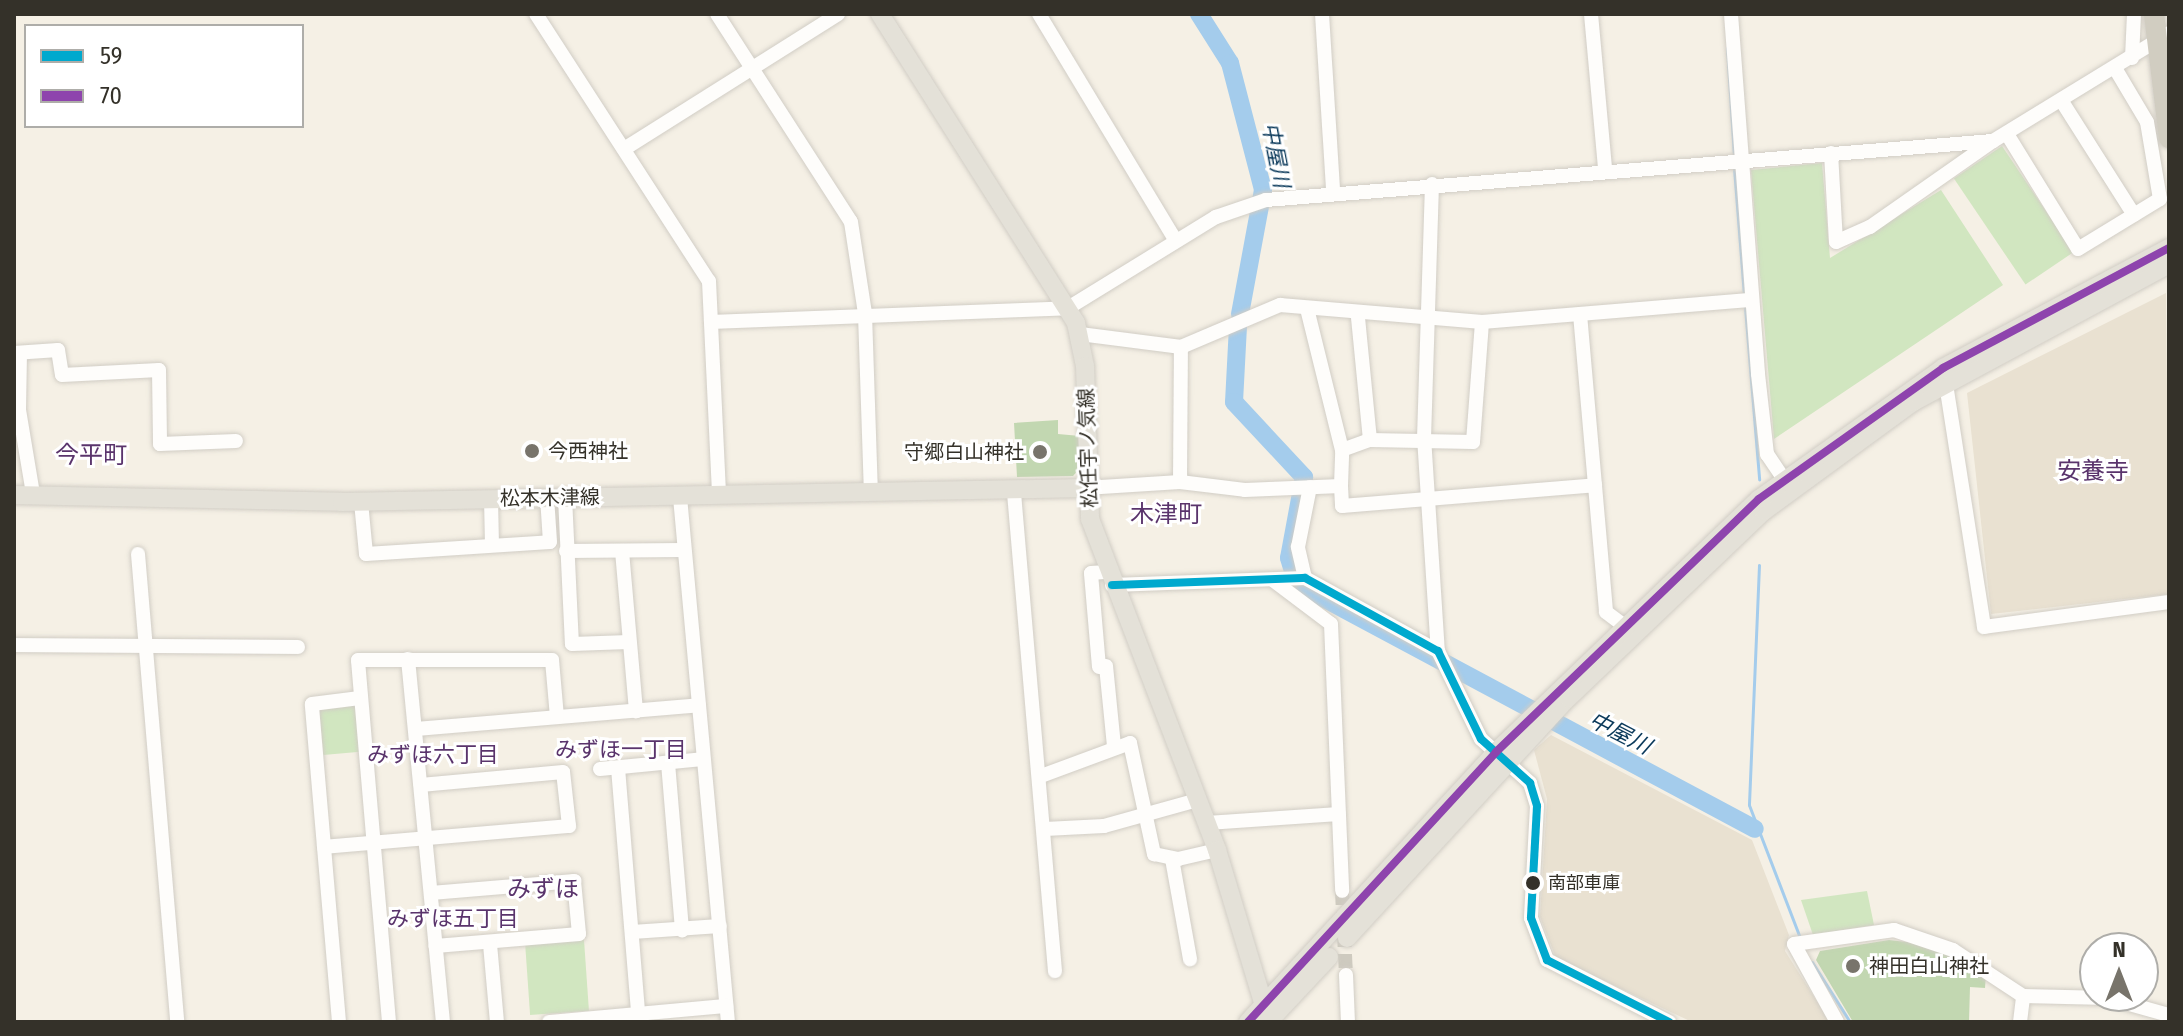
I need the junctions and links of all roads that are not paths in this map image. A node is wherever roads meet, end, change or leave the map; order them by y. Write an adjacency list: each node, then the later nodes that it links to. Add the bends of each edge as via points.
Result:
1 (536, 14): 19 (street)
2 (717, 14): 14 (street)
3 (838, 14): 14 (street)
4 (880, 14): 30 (main road, 松任宇ノ気線)
5 (1039, 14): 26 (street)
6 (1322, 14): 24 (street)
7 (1591, 14): 22 (street)
8 (1731, 14): 21 (street)
9 (2134, 14): 12 (street)
10 (2154, 14): 11 (highway)
11 (2163, 36): 12 (street); 17 (highway)
12 (2132, 58): 13 (street)
13 (2115, 68): 15 (street); 25 (street, via 2147,122 2160,199)
14 (751, 71): 19 (street); 32 (street, via 851,222)
15 (2061, 100): 16 (street); 25 (street)
16 (2007, 134): 18 (street); 25 (street, via 2078,249)
17 (2169, 138)
18 (1993, 141): 20 (street); 20 (street, via 1870,227 1836,242)
19 (624, 149): 36 (street, via 709,281)
20 (1831, 153): 21 (street)
21 (1736, 160): 22 (street); 29 (street)
22 (1605, 167): 23 (street)
23 (1432, 184): 24 (street); 33 (street)
24 (1333, 191): 26 (street, via 1262,201)
25 (2134, 215)
26 (1176, 241): 30 (street)
27 (2169, 248): 46 (main road, via 1943,368)
28 (2169, 264): 41 (main road)
29 (1747, 300): 34 (street); 46 (street, via 1767,454)
30 (1068, 308): 32 (street); 38 (main road, 松任宇ノ気線)
31 (1307, 309): 35 (street); 39 (street, via 1280,305); 45 (street)
32 (865, 314): 36 (street); 52 (street)
33 (1431, 314): 35 (street); 37 (street); 44 (street)
34 (1580, 314): 37 (street); 48 (street)
35 (1358, 317): 42 (street)
36 (711, 322): 55 (street)
37 (1482, 322): 44 (street, via 1473,442)
38 (1080, 334): 39 (street); 51 (main road, 松任宇ノ気線)
39 (1181, 347): 47 (street)
40 (17, 353): 43 (street, via 58,350 62,375 159,370 160,444); 54 (street)
41 (1946, 384): 69 (street, via 1984,627); 80 (main road, via 1764,511)
42 (1370, 440): 44 (street); 45 (street)
43 (236, 441)
44 (1425, 441): 59 (street)
45 (1342, 450): 49 (street)
46 (1784, 479): 70 (main road)
47 (1180, 482): 50 (street); 51 (street)
48 (1595, 485): 59 (street); 70 (street, via 1606,612)
49 (1341, 486): 50 (street); 59 (street, via 1342,506)
50 (1304, 487): 67 (street)
51 (1085, 488): 53 (main road, 松本木津線); 66 (main road, 松任宇ノ気線)
52 (871, 493): 53 (main road, 松本木津線); 55 (main road, 松本木津線)
53 (1014, 493): 89 (street)
54 (23, 495): 60 (main road, 松本木津線)
55 (719, 496): 57 (main road, 松本木津線)
56 (556, 497): 57 (main road, 松本木津線); 58 (main road, 松本木津線); 61 (street, via 550,542); 63 (street)
57 (680, 497): 62 (street)
58 (491, 498): 60 (main road, 松本木津線); 61 (street)
59 (1431, 498): 75 (street)
60 (361, 502): 61 (street, via 366,554)
61 (492, 545)
62 (684, 550): 64 (street); 78 (street)
63 (566, 551): 64 (street); 71 (street, via 572,644)
64 (622, 551): 71 (street)
65 (138, 554): 73 (street)
66 (1110, 578): 68 (street); 83 (street, via 1091,573); 91 (main road, 松任宇ノ気線)
67 (1297, 579): 68 (street); 75 (street)
68 (1274, 581): 93 (street, via 1331,624)
69 (2169, 602)
70 (1623, 625): 80 (main road)
71 (629, 642): 79 (street)
72 (14, 645): 73 (street)
73 (144, 645): 74 (street); 117 (street)
74 (298, 647)
75 (1438, 651): 84 (street, via 1453,672 1481,739)
76 (408, 659): 77 (street, via 358,660); 81 (street, via 552,660); 82 (street)
77 (360, 698): 97 (street); 98 (street, via 312,704)
78 (699, 705): 79 (street); 85 (street)
79 (636, 711): 81 (street)
80 (1542, 716): 84 (main road)
81 (557, 717): 82 (street)
82 (416, 729): 90 (street)
83 (1114, 746): 89 (street); 92 (street, via 1130,743 1135,750)
84 (1502, 758): 116 (main road); 126 (street, via 1530,783 1537,806 1531,918 1547,960)
85 (703, 759): 86 (street); 103 (street)
86 (668, 763): 87 (street); 104 (street)
87 (618, 768): 88 (street); 105 (street)
88 (600, 769)
89 (1041, 776): 95 (street)
90 (421, 785): 96 (street); 96 (street, via 563,772 569,826)
91 (1197, 800): 92 (street); 94 (main road, 松任宇ノ気線)
92 (1146, 811): 95 (street, via 1104,826); 100 (street, via 1149,847)
93 (1339, 814): 94 (street); 101 (street)
94 (1207, 823): 99 (main road, 松任宇ノ気線)
95 (1045, 829): 109 (street)
96 (425, 838): 97 (street); 102 (street)
97 (373, 844): 98 (street); 119 (street)
98 (324, 847): 118 (street)
99 (1217, 850): 100 (street); 116 (main road, 松任宇ノ気線)
100 (1172, 859): 108 (street)
101 (1342, 891)
102 (431, 893): 106 (street, via 574,881 579,934); 107 (street)
103 (720, 926): 104 (street); 112 (street)
104 (682, 930): 105 (street)
105 (632, 932): 115 (street)
106 (490, 944): 107 (street); 121 (street)
107 (435, 946): 120 (street)
108 (1190, 959)
109 (1055, 971)
110 (1346, 975): 125 (street)
111 (2023, 996): 113 (street, via 2108,998); 127 (street, via 1992,971 1910,932 1794,944); 128 (street)
112 (726, 1006): 114 (street); 123 (street)
113 (2169, 1015)
114 (691, 1016): 115 (street)
115 (638, 1018): 122 (street)
116 (1267, 1018): 124 (main road)
117 (177, 1022)
118 (339, 1022)
119 (389, 1022)
120 (443, 1022)
121 (497, 1022)
122 (549, 1022)
123 (728, 1022)
124 (1248, 1022)
125 (1348, 1022)
126 (1669, 1022)
127 (1837, 1022)
128 (2020, 1022)

